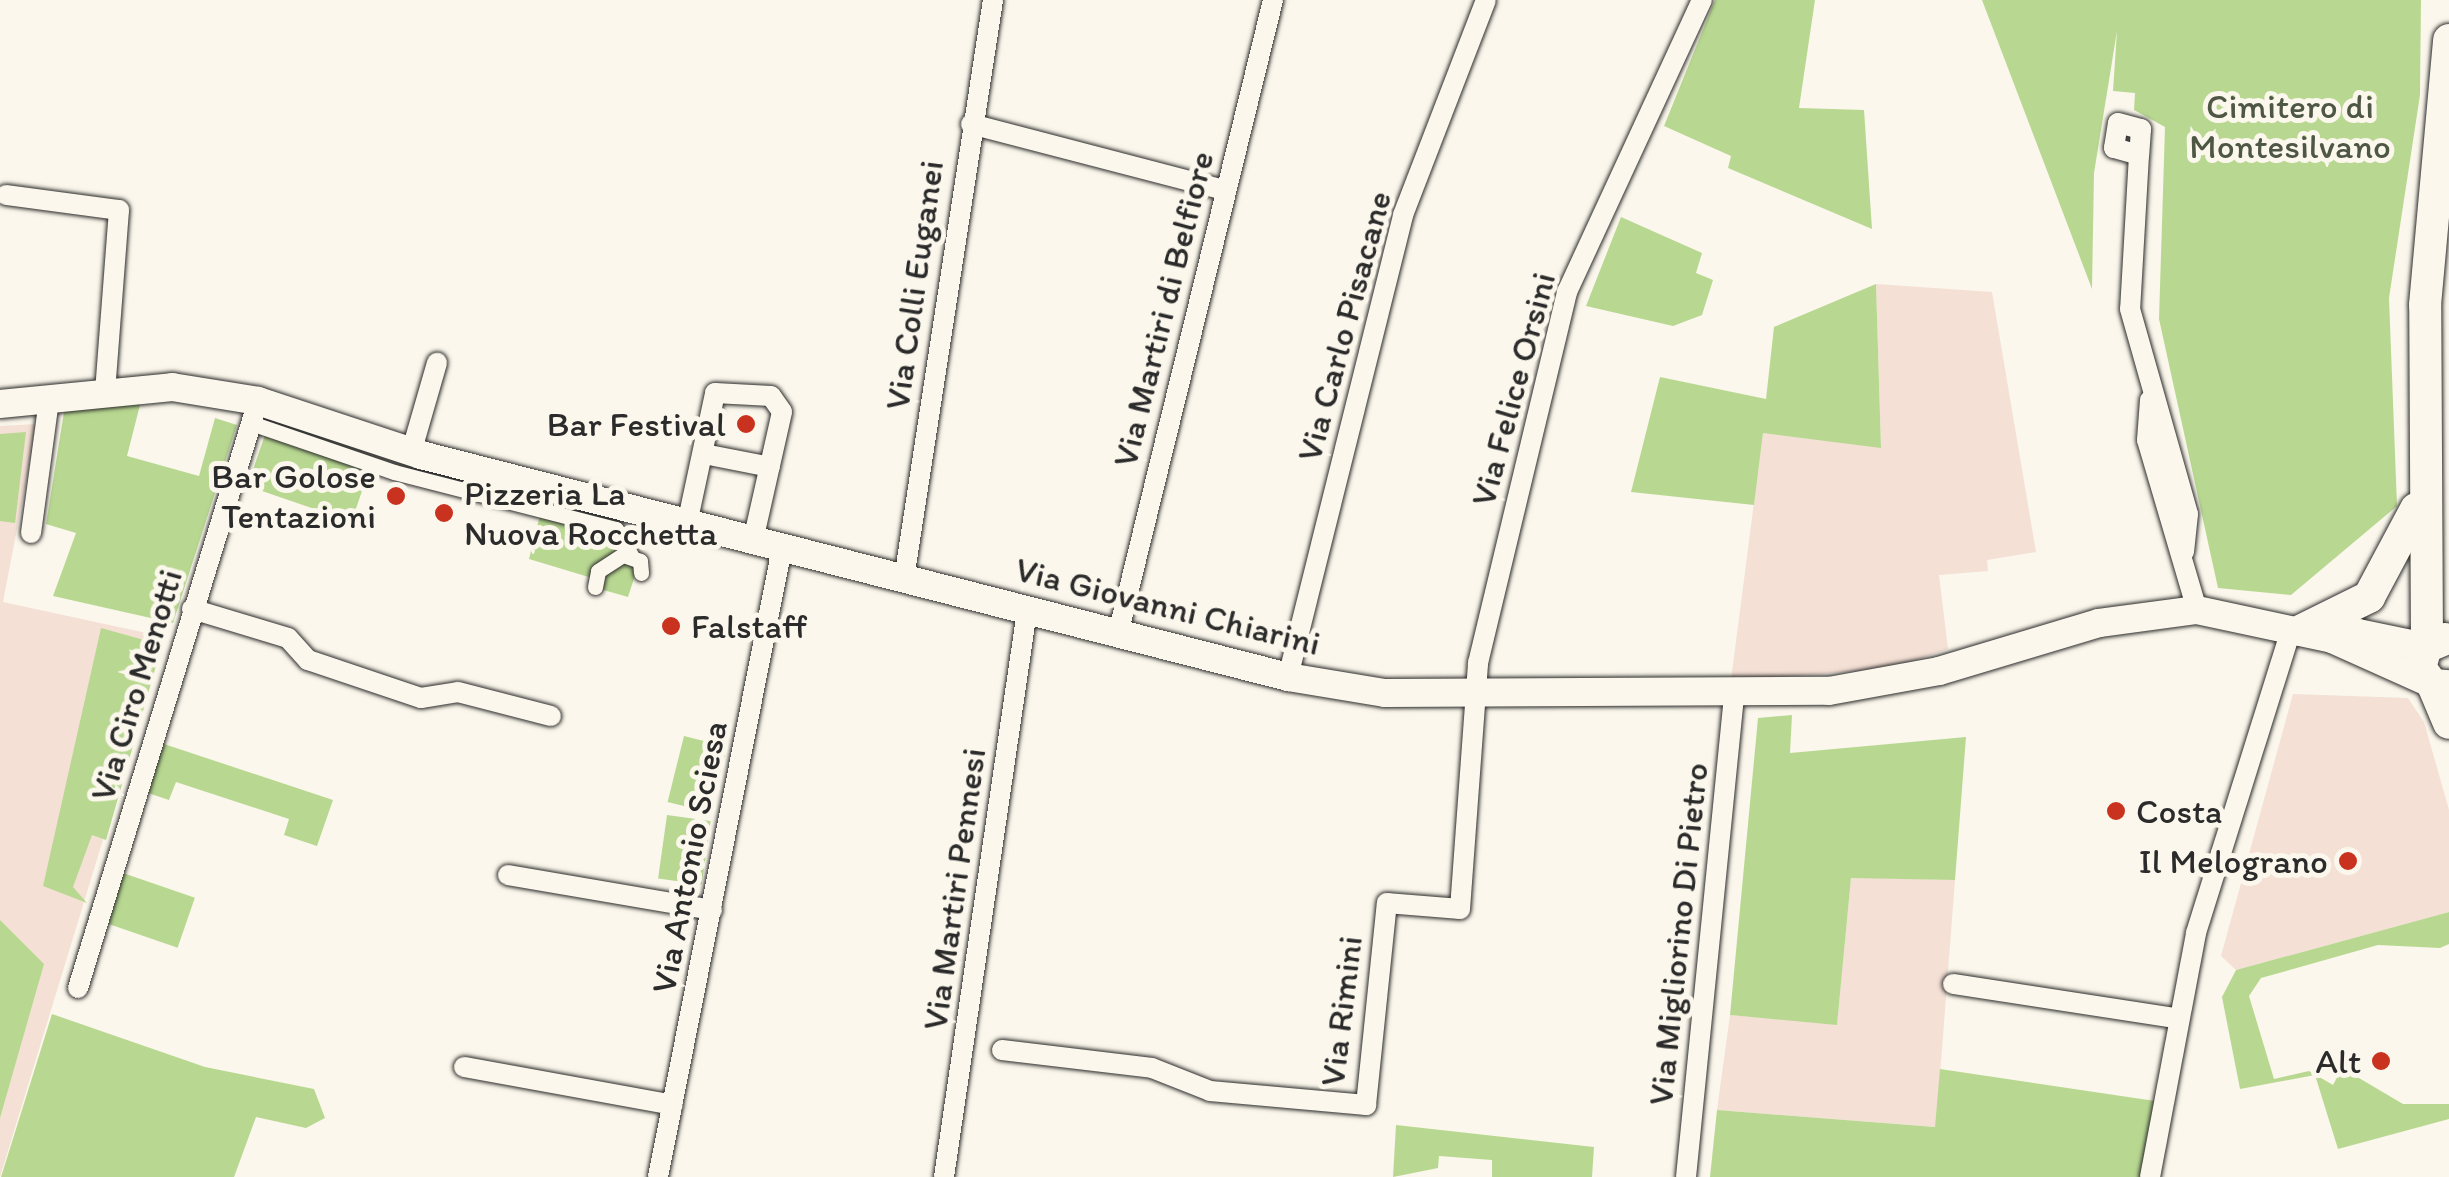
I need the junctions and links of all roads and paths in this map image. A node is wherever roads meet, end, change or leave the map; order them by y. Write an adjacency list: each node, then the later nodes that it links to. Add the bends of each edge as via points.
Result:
1 (993, 0): 6 (street, Via Colli Euganei)
2 (1273, 0): 8 (street, Via Martiri di Belfiore)
3 (1486, 0): 34 (street, Via Carlo Pisacane, via 1403,215)
4 (1702, 0): 37 (street, Via Felice Orsini, via 1567,292)
5 (2449, 40): 18 (main road, via 2425,305)
6 (971, 124): 8 (street); 25 (street, Via Colli Euganei)
7 (2139, 154): 28 (street, via 2130,309 2188,514 2184,552)
8 (1225, 190): 32 (street, Via Martiri di Belfiore)
9 (6, 195): 11 (street, via 119,210)
10 (437, 363): 15 (street)
11 (105, 394): 12 (main road, Via Giovanni Chiarini); 14 (main road, Via Giovanni Chiarini, via 172,387)
12 (49, 400): 13 (main road, Via Giovanni Chiarini); 20 (street)
13 (0, 404)
14 (255, 412): 15 (main road, Via Giovanni Chiarini); 23 (street, via 394,472 616,528); 27 (street, Via Ciro Menotti)
15 (411, 452): 19 (main road, Via Giovanni Chiarini)
16 (704, 454): 17 (street); 17 (street, via 723,386 781,406); 19 (street)
17 (770, 467): 21 (street)
18 (2426, 482): 30 (main road); 31 (main road, via 2381,584 2348,614); 33 (main road)
19 (687, 524): 21 (main road, Via Giovanni Chiarini)
20 (31, 532)
21 (753, 541): 22 (main road, Via Giovanni Chiarini)
22 (782, 548): 25 (main road, Via Giovanni Chiarini); 41 (street, Via Antonio Sciesa)
23 (631, 555): 24 (street); 26 (street, via 606,564)
24 (640, 574)
25 (904, 579): 29 (main road, Via Giovanni Chiarini)
26 (595, 587)
27 (192, 609): 38 (street, via 288,638 308,660 421,698 458,692); 43 (street, Via Ciro Menotti)
28 (2196, 610): 31 (main road, Via Giovanni Chiarini); 36 (main road, Via Giovanni Chiarini, via 2099,623 1861,687)
29 (1028, 611): 32 (main road, Via Giovanni Chiarini); 49 (street, Via Martiri Pennesi)
30 (2449, 615)
31 (2309, 632): 33 (main road, Via Giovanni Chiarini); 35 (main road, Via Giovanni Chiarini); 44 (street)
32 (1118, 634): 34 (main road, Via Giovanni Chiarini)
33 (2434, 644): 35 (main road, via 2420,668)
34 (1288, 677): 37 (main road, Via Giovanni Chiarini)
35 (2437, 684): 39 (main road)
36 (1734, 696): 37 (main road, Via Giovanni Chiarini); 50 (street, Via Migliorino Di Pietro)
37 (1476, 698): 45 (street, Via Rimini, via 1460,909 1388,904 1366,1105 1210,1091 1152,1068)
38 (551, 716)
39 (2449, 722)
40 (508, 875): 41 (street)
41 (712, 910): 47 (street, Via Antonio Sciesa)
42 (1953, 984): 44 (street)
43 (78, 988)
44 (2176, 1018): 51 (street)
45 (1002, 1050)
46 (464, 1067): 47 (street)
47 (673, 1105): 48 (street, Via Antonio Sciesa)
48 (658, 1177)
49 (944, 1177)
50 (1686, 1177)
51 (2150, 1177)

